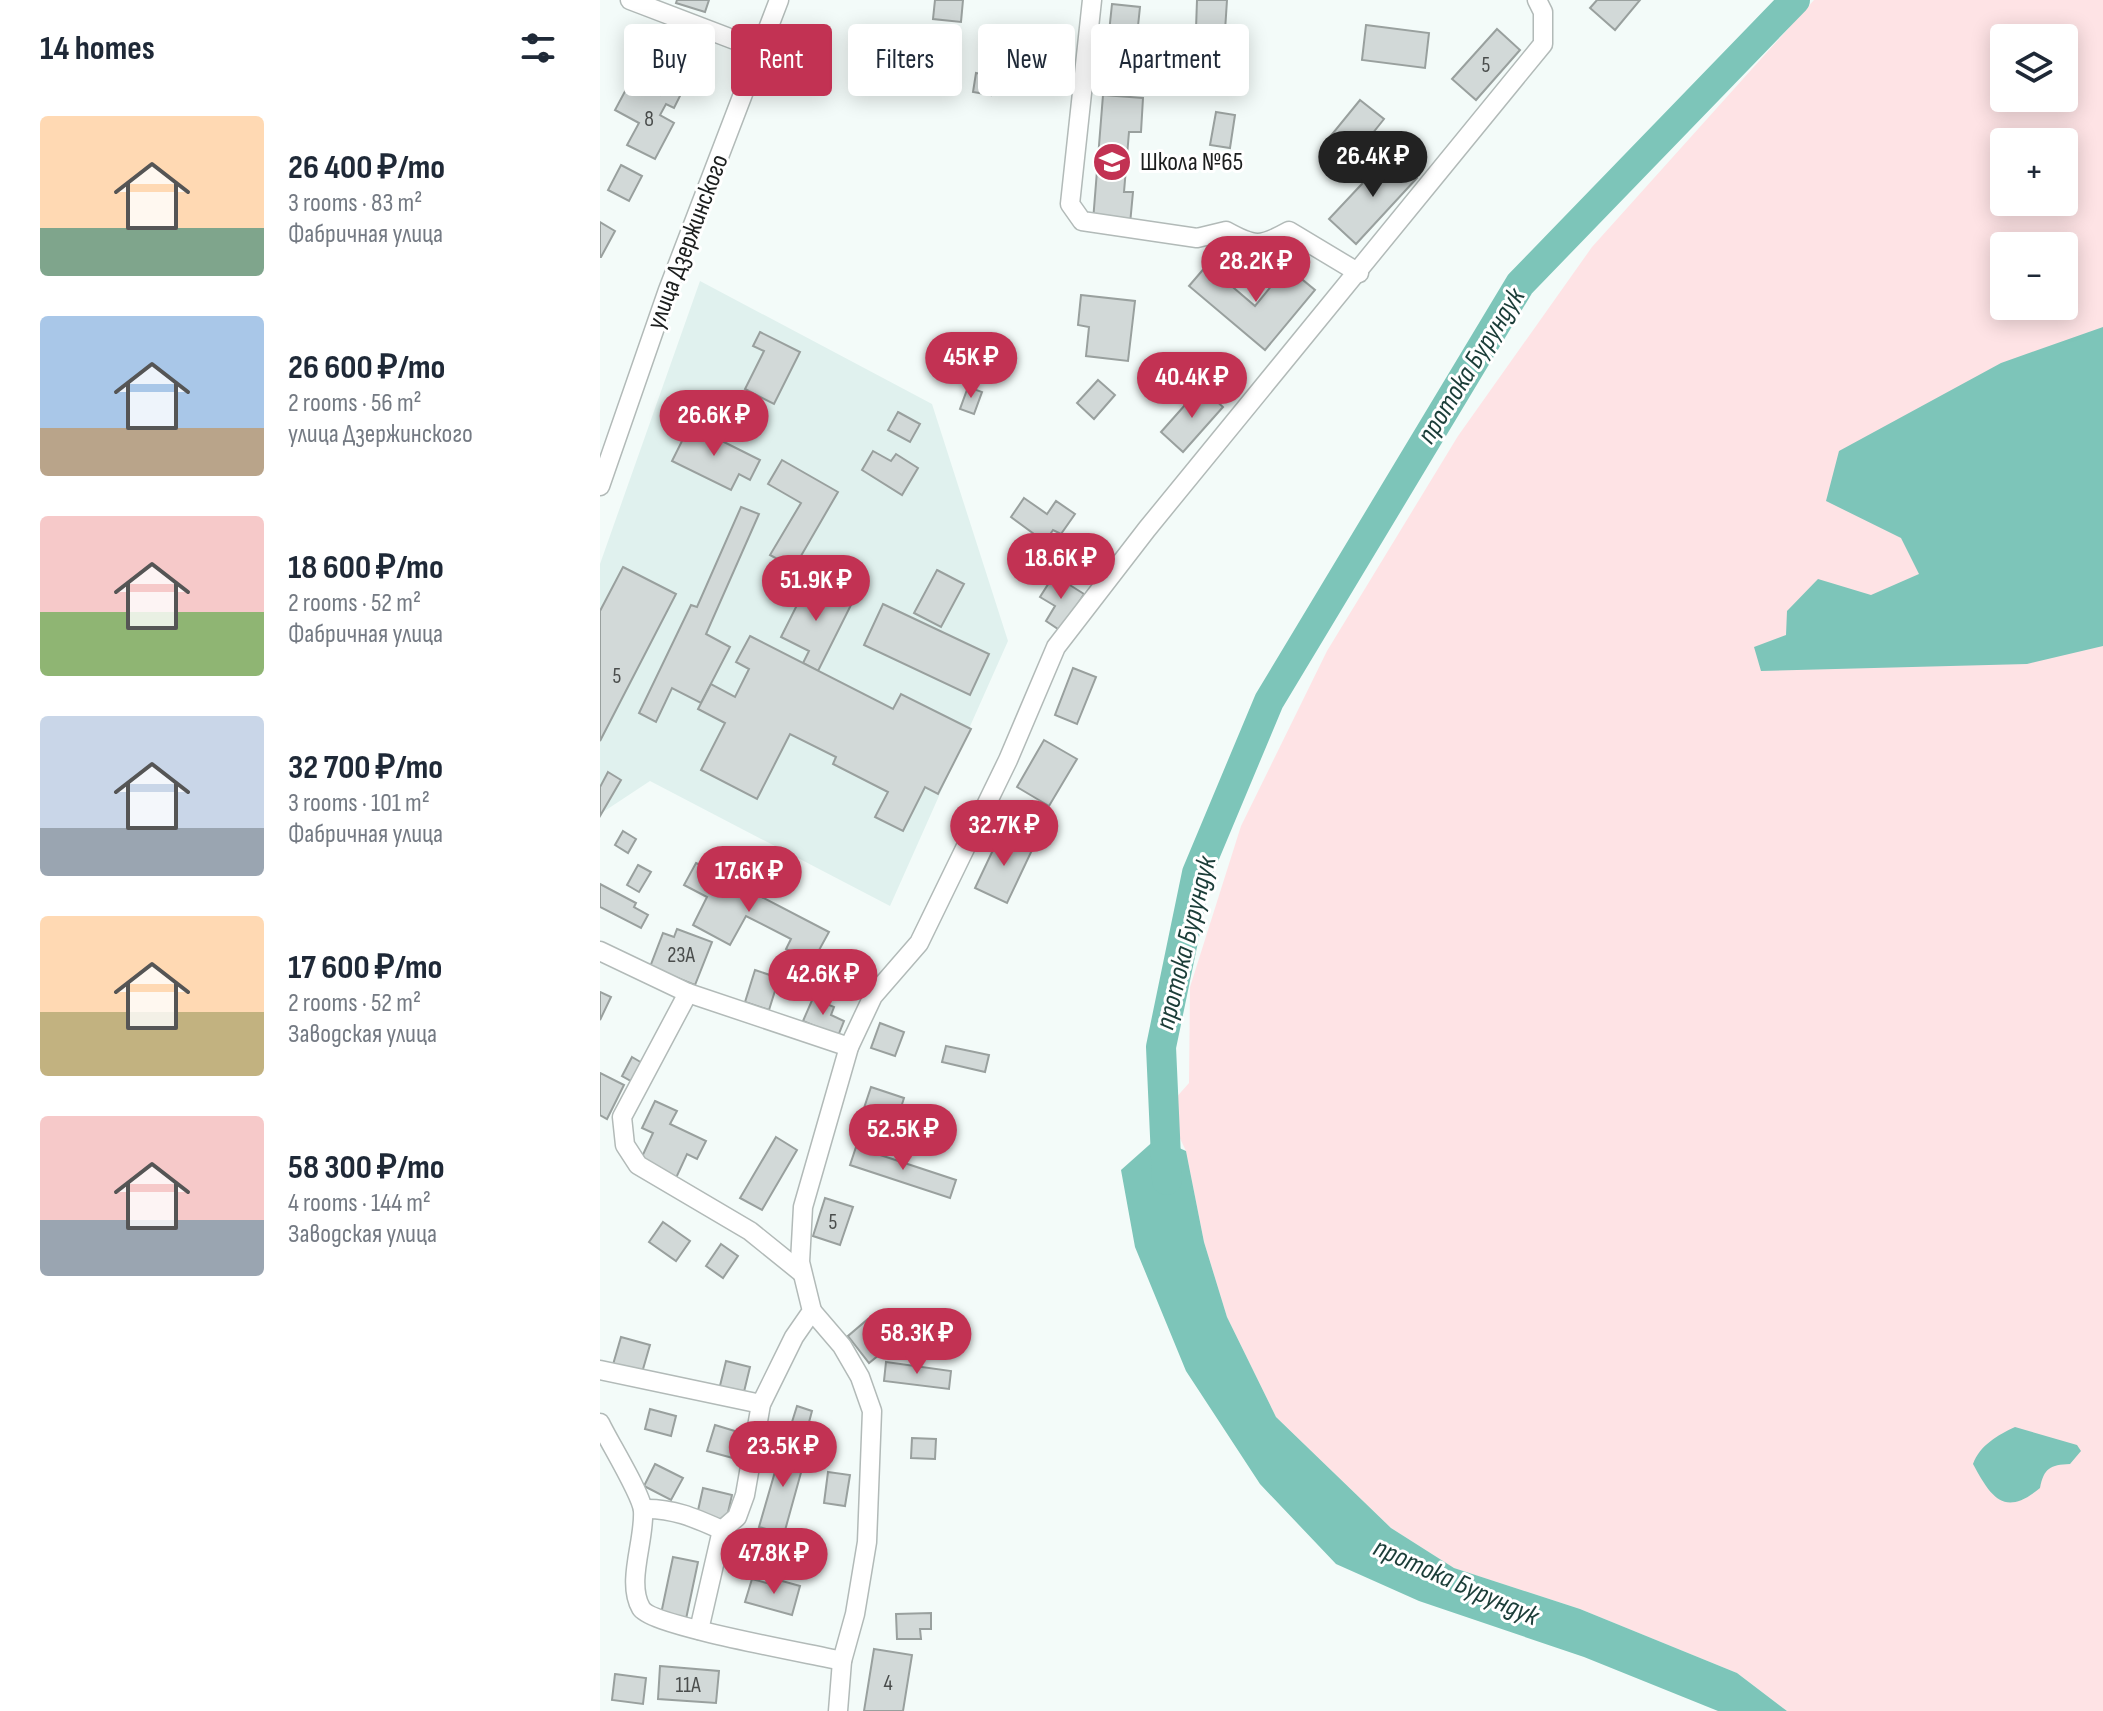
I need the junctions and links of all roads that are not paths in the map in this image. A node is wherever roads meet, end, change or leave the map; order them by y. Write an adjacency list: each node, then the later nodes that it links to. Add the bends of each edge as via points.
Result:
1 (630, 0): 6 (street)
2 (779, 0): 5 (street, улица Дзержинского)
3 (1092, 0): 8 (street, via 1070,204 1082,221 1197,238 1226,231 1257,244 1289,231)
4 (1537, 0): 8 (street, via 1543,12 1543,44)
5 (770, 24)
6 (731, 39)
7 (743, 96): 9 (street, улица Дзержинского)
8 (1359, 273): 12 (street, via 1056,647 919,943 873,996)
9 (600, 486)
10 (600, 951): 11 (street)
11 (688, 993): 12 (street); 13 (street, via 622,1117 625,1145 638,1165 750,1231)
12 (849, 1047): 13 (street, via 803,1207)
13 (802, 1273): 14 (street)
14 (812, 1311): 16 (street); 21 (street, via 842,1346 872,1411 867,1542)
15 (600, 1370): 16 (street)
16 (761, 1404): 19 (street, via 745,1495 737,1517)
17 (600, 1423): 18 (street)
18 (643, 1509): 19 (street, via 687,1514); 20 (street, via 636,1597 642,1611)
19 (722, 1530): 20 (street)
20 (699, 1630): 21 (street)
21 (842, 1661): 22 (street)
22 (838, 1711)

